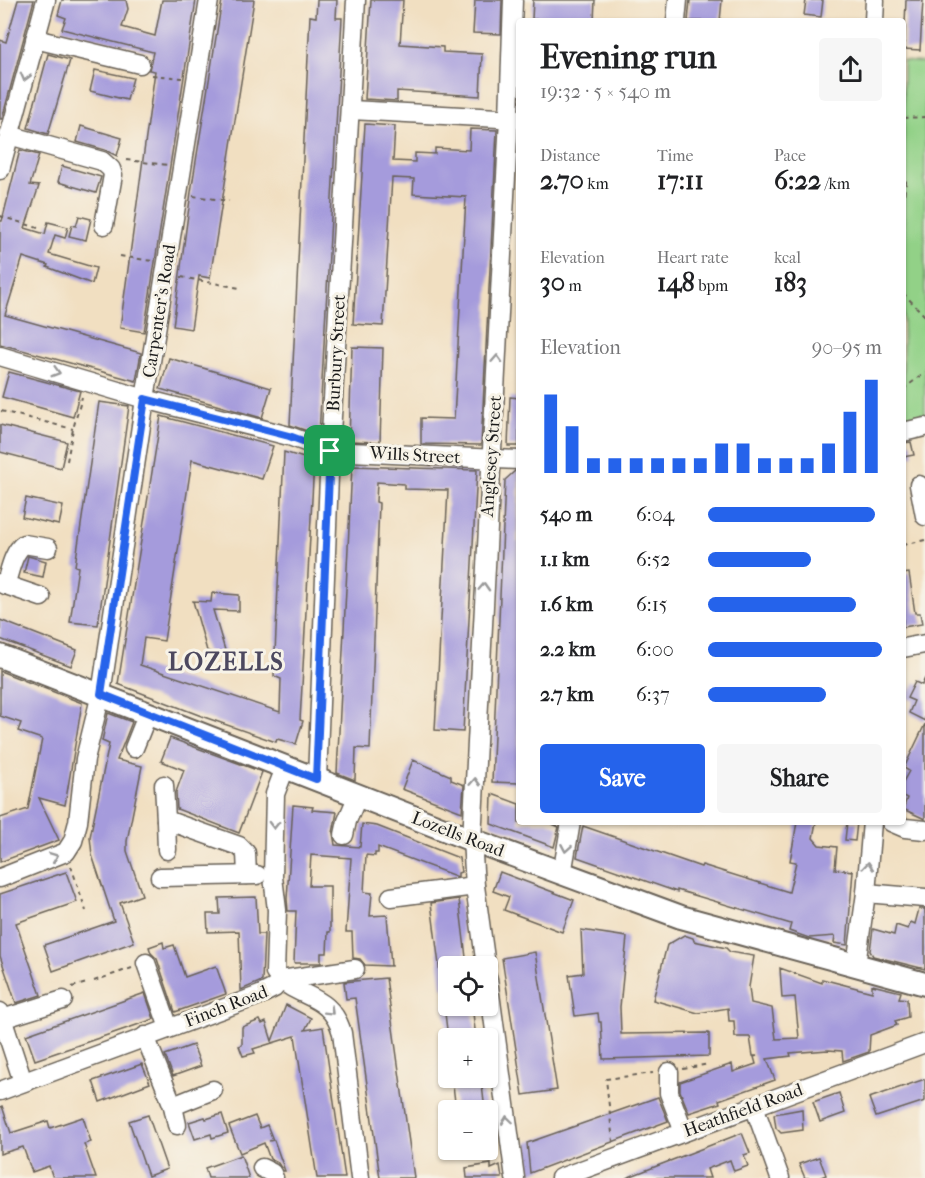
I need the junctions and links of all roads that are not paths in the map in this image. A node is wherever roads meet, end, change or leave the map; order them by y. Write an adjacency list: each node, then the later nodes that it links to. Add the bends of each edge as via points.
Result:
1 (46, 0): 10 (street)
2 (209, 0): 18 (street, Carpenter's Road)
3 (356, 0): 12 (street, Burbury Street)
4 (513, 0): 13 (street, Anglesey Street)
5 (678, 0): 8 (street)
6 (870, 0): 7 (street)
7 (875, 0): 9 (street)
8 (676, 18)
9 (874, 18)
10 (35, 39): 11 (street); 14 (street, one-way to 14)
11 (143, 69)
12 (351, 110): 13 (street); 21 (street, Burbury Street)
13 (514, 118): 22 (street, Anglesey Street, one-way to 13)
14 (9, 135): 15 (street); 16 (street, via 107,165 113,175)
15 (0, 170)
16 (104, 225)
17 (0, 356): 18 (street, Wills Street, one-way to 18)
18 (145, 399): 21 (street, Wills Street, via 289,436); 30 (street, Carpenter's Road)
19 (925, 427): 20 (street)
20 (906, 431)
21 (330, 451): 22 (street, Wills Street); 34 (street, Burbury Street)
22 (490, 459): 23 (street, Wills Street); 43 (street, Anglesey Street, one-way to 22)
23 (516, 460)
24 (48, 548): 25 (street, via 24,544 20,547)
25 (3, 584): 26 (street)
26 (41, 597)
27 (925, 644): 28 (street)
28 (906, 647)
29 (0, 656): 30 (main road, Lozells Road)
30 (101, 694): 31 (main road, Lozells Road); 49 (street, Carpenter's Road, one-way to 30, via 66,852 73,841 85,759)
31 (148, 713): 32 (street); 33 (main road, Lozells Road)
32 (134, 748)
33 (285, 768): 34 (main road, Lozells Road); 48 (street, Finch Road, one-way to 48, via 275,794)
34 (316, 779): 36 (main road, Lozells Road)
35 (164, 785): 37 (street)
36 (358, 795): 42 (street); 43 (main road, Lozells Road)
37 (166, 820): 44 (street); 46 (street, via 239,846 246,854)
38 (570, 825): 45 (street, one-way to 45)
39 (872, 825): 51 (street, one-way to 39)
40 (898, 825): 41 (street)
41 (925, 830)
42 (345, 835)
43 (472, 840): 45 (main road, Lozells Road); 50 (street, Anglesey Street)
44 (167, 850)
45 (562, 874): 56 (main road, Lozells Road, via 681,917)
46 (247, 875): 47 (street); 48 (street)
47 (160, 877)
48 (273, 877): 58 (street, Finch Road, via 277,910 275,973)
49 (0, 878)
50 (474, 886): 52 (street); 54 (street, Anglesey Street)
51 (866, 893): 53 (street); 56 (street)
52 (391, 897)
53 (925, 898)
54 (484, 956)
55 (146, 963): 63 (street)
56 (856, 965): 59 (main road, Lozells Road)
57 (355, 969): 58 (street)
58 (281, 980): 63 (street, Finch Road, via 260,995); 74 (street, one-way to 74, via 313,997 339,1020)
59 (925, 984)
60 (63, 1000): 61 (street)
61 (1, 1015): 67 (street)
62 (493, 1016): 75 (street, one-way to 62)
63 (169, 1028): 64 (street, Finch Road)
64 (145, 1036): 67 (street, Finch Road); 70 (street)
65 (925, 1043): 71 (street, Heathfield Road)
66 (669, 1072): 73 (street, via 669,1093)
67 (23, 1082): 69 (street, Finch Road)
68 (213, 1090): 70 (street)
69 (0, 1091)
70 (172, 1106): 72 (street)
71 (754, 1106): 73 (street, Heathfield Road); 77 (street)
72 (177, 1125)
73 (684, 1132): 76 (street, Heathfield Road)
74 (360, 1178)
75 (515, 1178)
76 (560, 1178)
77 (780, 1178)

